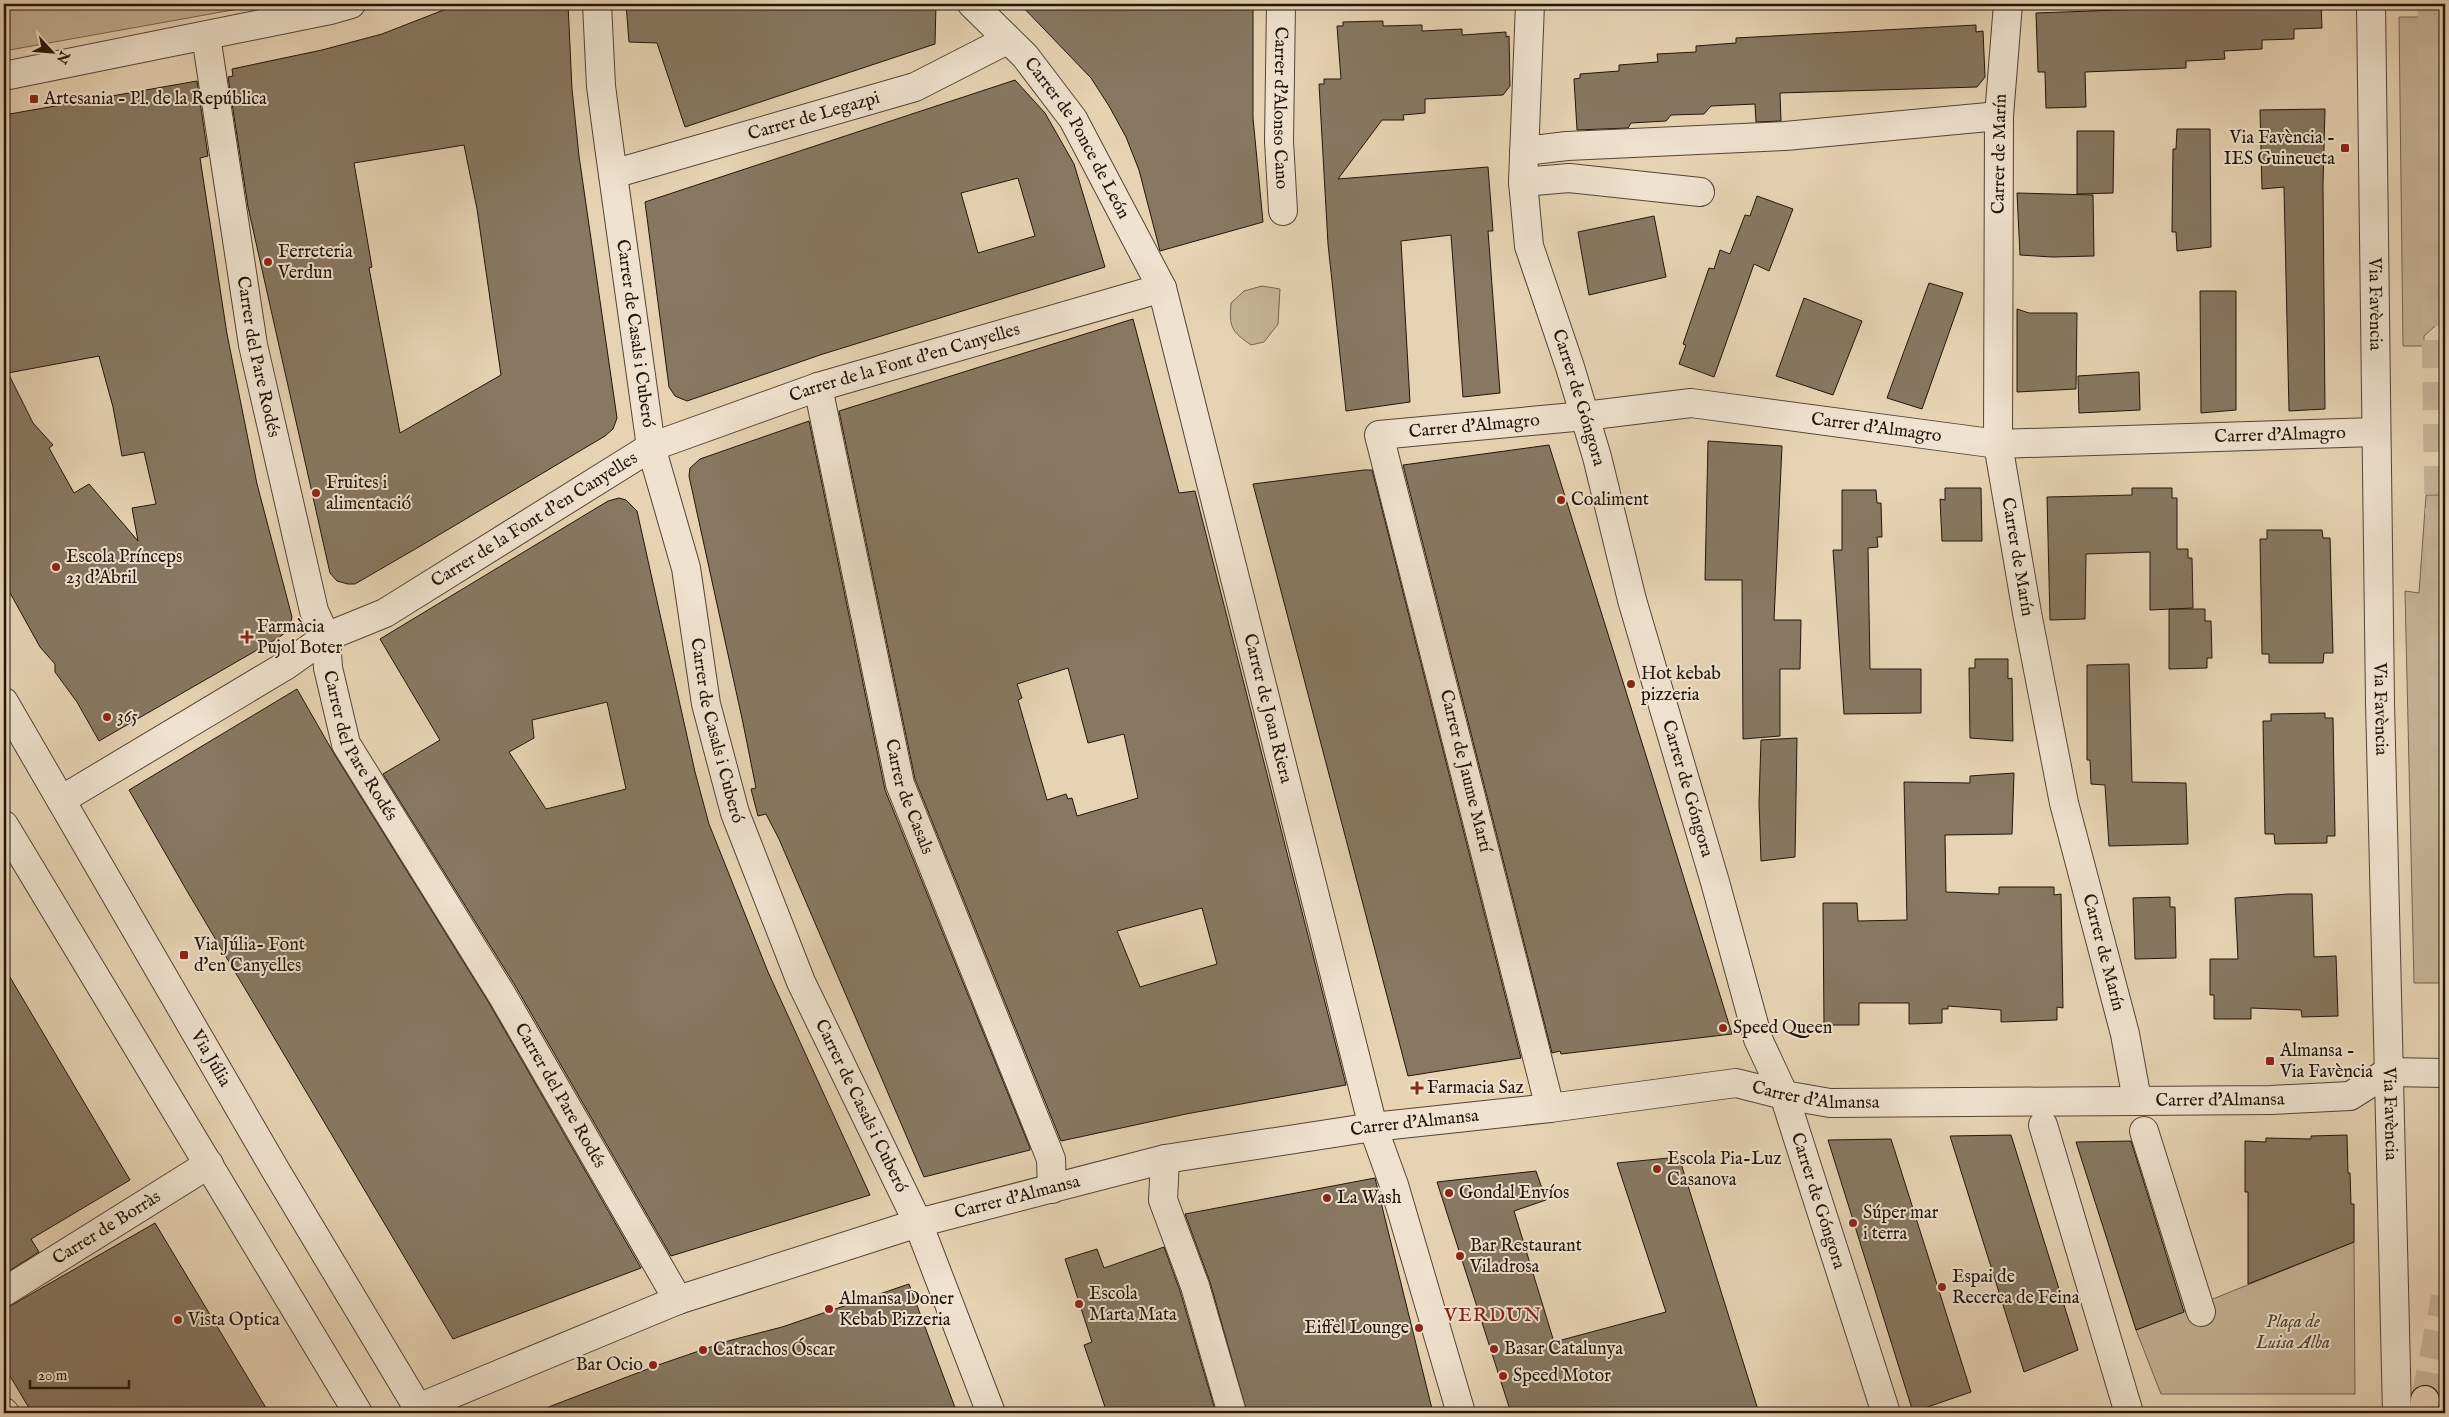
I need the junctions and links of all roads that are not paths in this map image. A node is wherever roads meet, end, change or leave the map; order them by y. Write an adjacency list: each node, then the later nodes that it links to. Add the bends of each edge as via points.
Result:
1 (351, 4): 8 (street)
2 (597, 4): 13 (street, Carrer de Casals i Cuberó, via 601,86)
3 (972, 4): 9 (street, Carrer de Ponce de León)
4 (1281, 4): 16 (street, Carrer d'Alonso Cano, via 1279,142)
5 (1530, 4): 12 (street, Carrer de Góngora)
6 (2008, 4): 11 (street, Carrer de Marín)
7 (2371, 4): 20 (street, Via Favència)
8 (206, 36): 10 (street); 24 (street, Carrer del Pare Rodés, via 253,345 314,611)
9 (1007, 40): 13 (street, Carrer de Legazpi, via 915,87); 17 (street, Carrer de Ponce de León, via 1025,56 1073,119)
10 (4, 76)
11 (1999, 116): 12 (street, via 1785,136); 22 (street, Carrer de Marín)
12 (1524, 151): 14 (street, Carrer de Góngora)
13 (613, 174): 23 (street, Carrer de Casals i Cuberó)
14 (1523, 182): 15 (street, via 1570,178); 19 (street, Carrer de Góngora, via 1528,246)
15 (1700, 192)
16 (1284, 211)
17 (1162, 288): 18 (street, Carrer de la Font d'en Canyelles); 34 (street, Carrer de Joan Riera)
18 (818, 387): 23 (street, Carrer de la Font d'en Canyelles); 38 (street, Carrer de Casals, via 900,784 1051,1159)
19 (1585, 416): 21 (street, Carrer d'Almagro); 22 (street, Carrer d'Almagro, via 1691,403); 30 (street, Carrer de Góngora, via 1632,600 1758,1039)
20 (2376, 432): 22 (street, Carrer d'Almagro); 28 (street, Via Favència)
21 (1379, 435): 32 (street, Carrer de Jaume Martí)
22 (1998, 444): 31 (street, Carrer de Marín, via 2064,803 2124,1034)
23 (651, 447): 24 (street, Carrer de la Font d'en Canyelles, via 385,613); 39 (street, Carrer de Casals i Cuberó, via 686,568 706,704 735,813 801,982)
24 (326, 637): 26 (street, Carrer de la Font d'en Canyelles, via 285,666); 41 (street, Carrer del Pare Rodés, via 328,668 346,744 502,995)
25 (4, 702): 26 (street, Via Júlia)
26 (61, 800): 43 (street, Via Júlia)
27 (4, 826): 37 (street)
28 (2388, 1072): 29 (street); 31 (street, Carrer d'Almansa, via 2350,1096 2271,1100); 50 (street, Via Favència)
29 (2445, 1073)
30 (1784, 1096): 31 (street, Carrer d'Almansa, via 1830,1103); 32 (street, Carrer d'Almansa, via 1736,1083); 48 (street, Carrer de Góngora)
31 (2137, 1100)
32 (1550, 1108): 34 (street, Carrer d'Almansa)
33 (2043, 1125): 49 (street)
34 (1374, 1127): 36 (street, Carrer d'Almansa); 47 (street, Carrer de Joan Riera)
35 (2144, 1131): 42 (street)
36 (1166, 1159): 38 (street, Carrer d'Almansa); 46 (street, via 1163,1200 1195,1286)
37 (209, 1164): 40 (street, Carrer de Borràs); 44 (street)
38 (1052, 1189): 39 (street, Carrer d'Almansa)
39 (918, 1223): 41 (street, Carrer d'Almansa); 45 (street, Carrer de Casals i Cuberó)
40 (4, 1292)
41 (678, 1300): 43 (street, Carrer d'Almansa)
42 (2201, 1312)
43 (420, 1411)
44 (358, 1413)
45 (991, 1413)
46 (1232, 1413)
47 (1461, 1413)
48 (1886, 1413)
49 (2129, 1413)
50 (2398, 1413)

